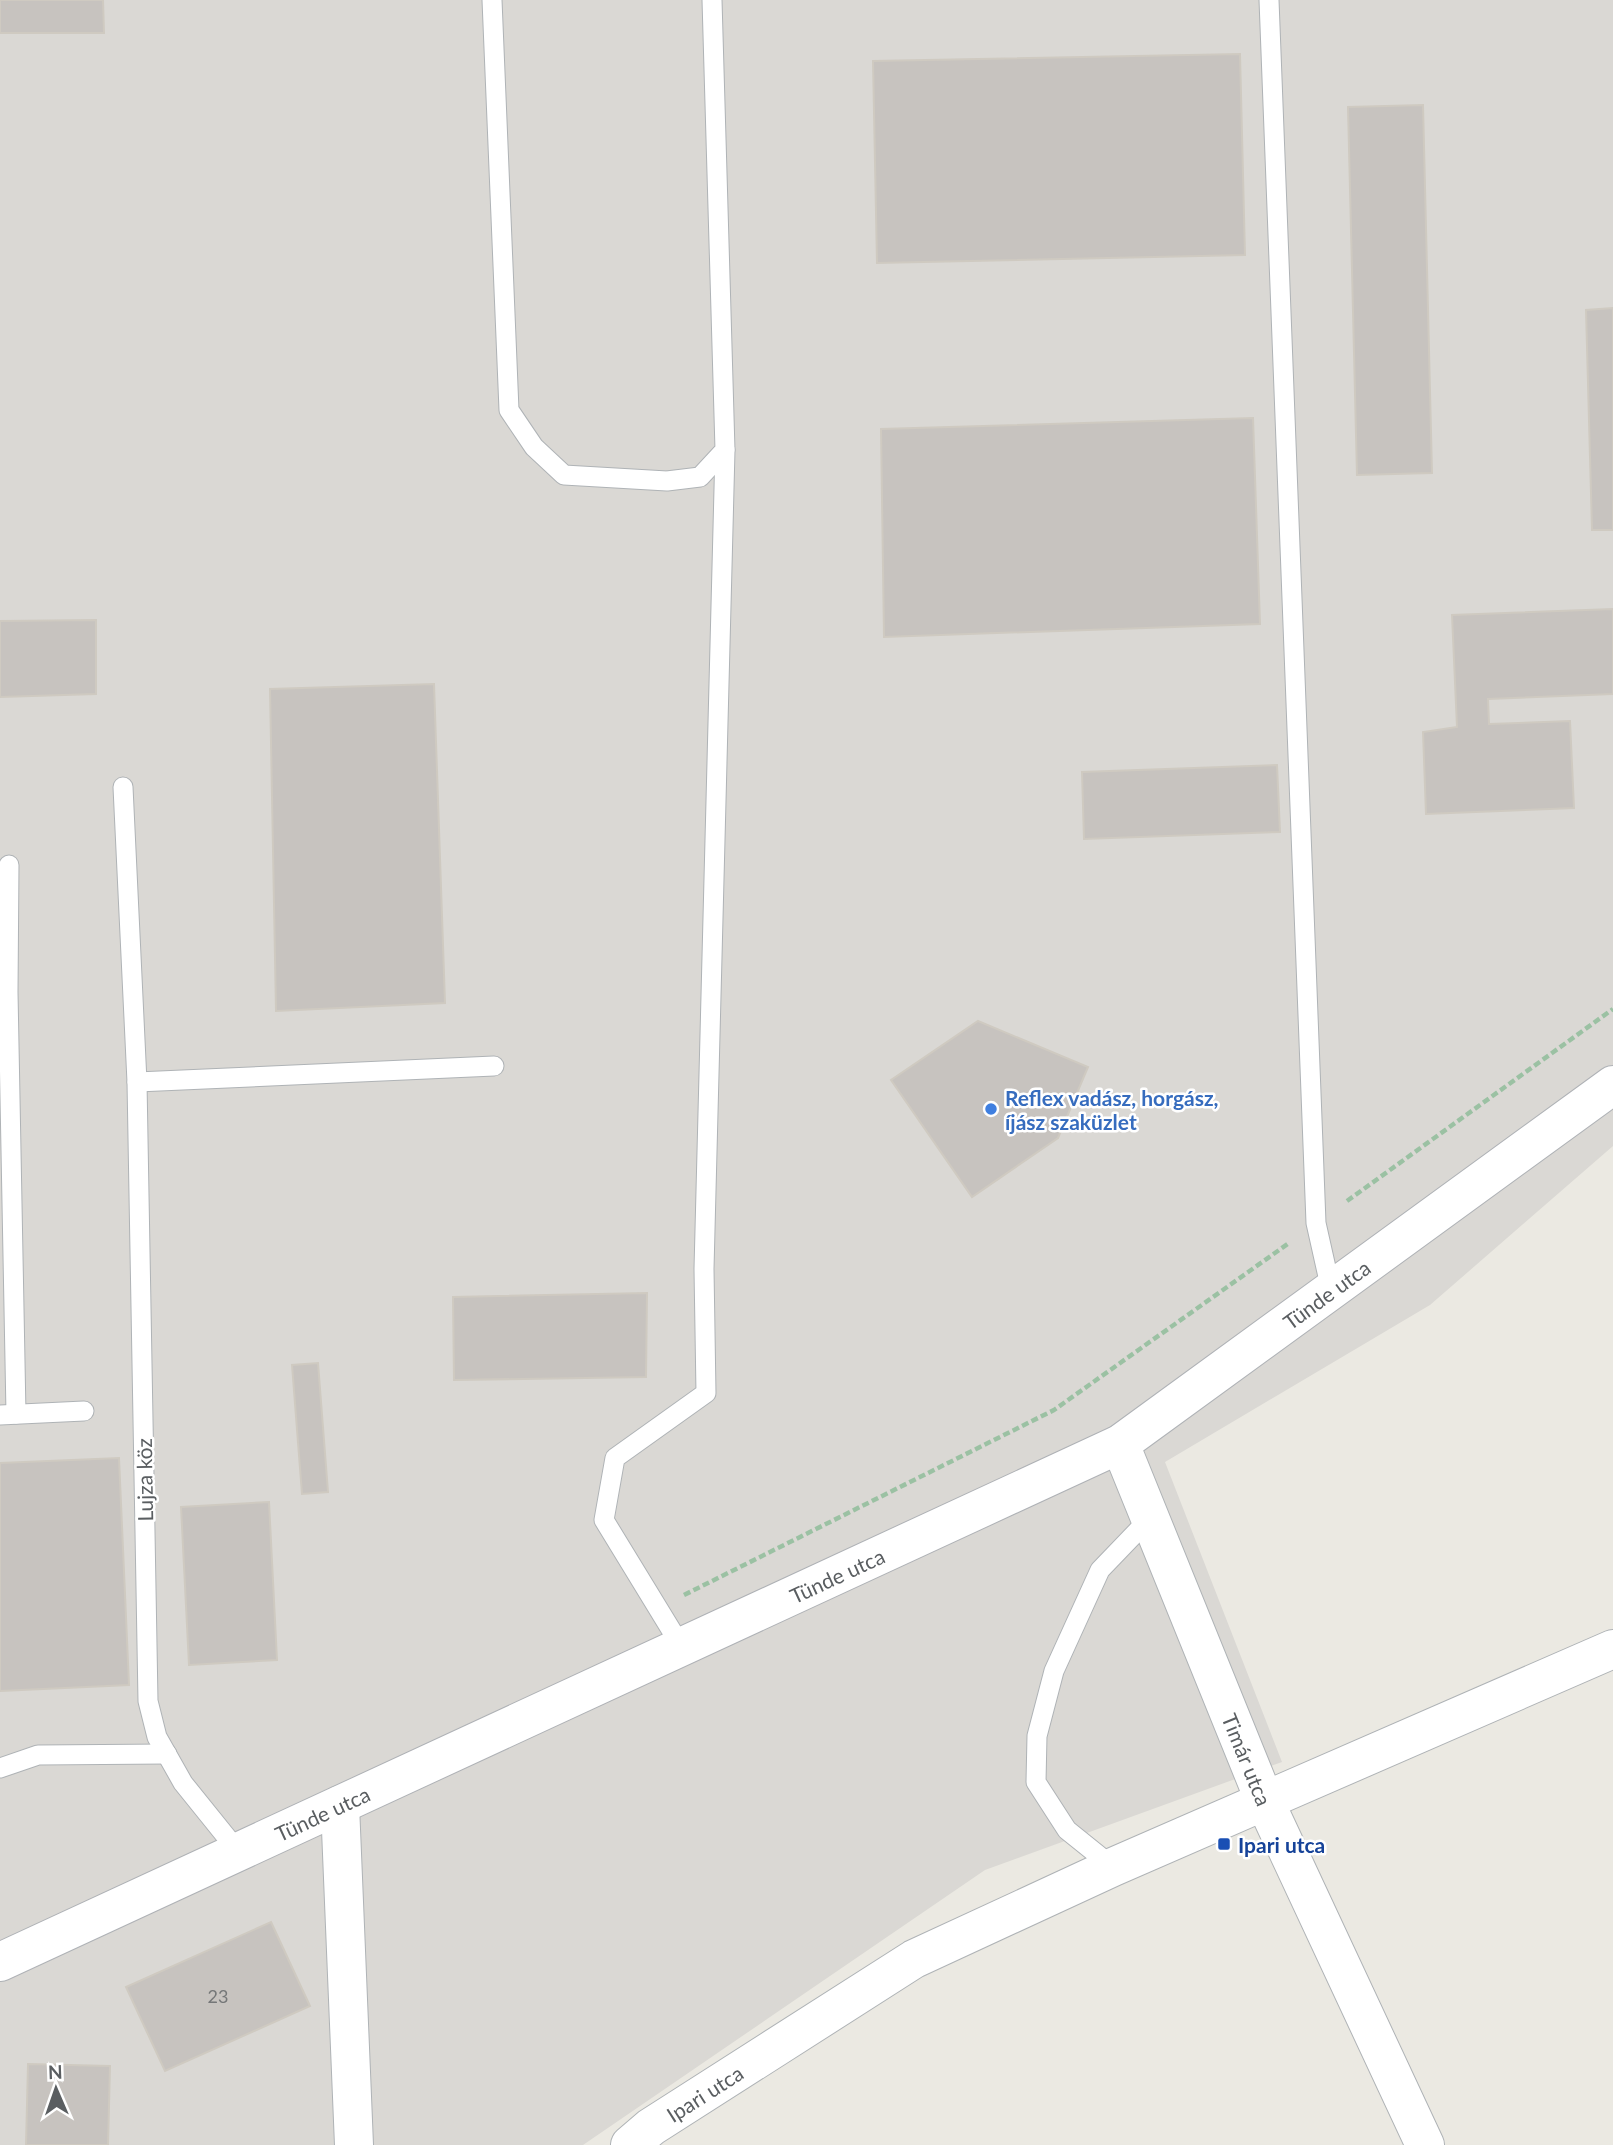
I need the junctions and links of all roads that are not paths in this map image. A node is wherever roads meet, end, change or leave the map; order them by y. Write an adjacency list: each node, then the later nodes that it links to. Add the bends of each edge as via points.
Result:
1 (492, 0): 4 (lane, via 509,410 534,447 564,475 667,481 700,477)
2 (712, 0): 4 (lane)
3 (1269, 0): 11 (lane, via 1317,1223)
4 (725, 450): 16 (lane, via 704,1269 706,1393 615,1458 604,1520)
5 (123, 787): 9 (lane, Lujza köz)
6 (9, 864): 7 (lane)
7 (4, 992): 13 (lane)
8 (494, 1066): 9 (lane)
9 (137, 1082): 18 (lane, Lujza köz, via 148,1701)
10 (1613, 1085): 11 (street, Tünde utca)
11 (1331, 1290): 14 (street, Tünde utca)
12 (85, 1411): 13 (lane)
13 (8, 1414)
14 (1120, 1444): 15 (street, Timár utca); 16 (street, Tünde utca)
15 (1150, 1518): 20 (street, Timár utca); 23 (lane, via 1100,1570 1054,1671 1037,1736 1036,1782 1067,1830)
16 (681, 1646): 21 (street, Tünde utca)
17 (1613, 1649): 20 (street, Ipari utca)
18 (167, 1754): 19 (lane, via 38,1755); 22 (lane, Lujza köz, via 183,1783)
19 (0, 1768)
20 (1265, 1802): 23 (street, Ipari utca); 27 (street, Timár utca)
21 (340, 1805): 22 (street, Tünde utca); 25 (street)
22 (237, 1850): 24 (street, Tünde utca)
23 (1113, 1867): 26 (street, Ipari utca, via 914,1959 651,2127)
24 (0, 1962)
25 (354, 2145)
26 (631, 2145)
27 (1425, 2145)

